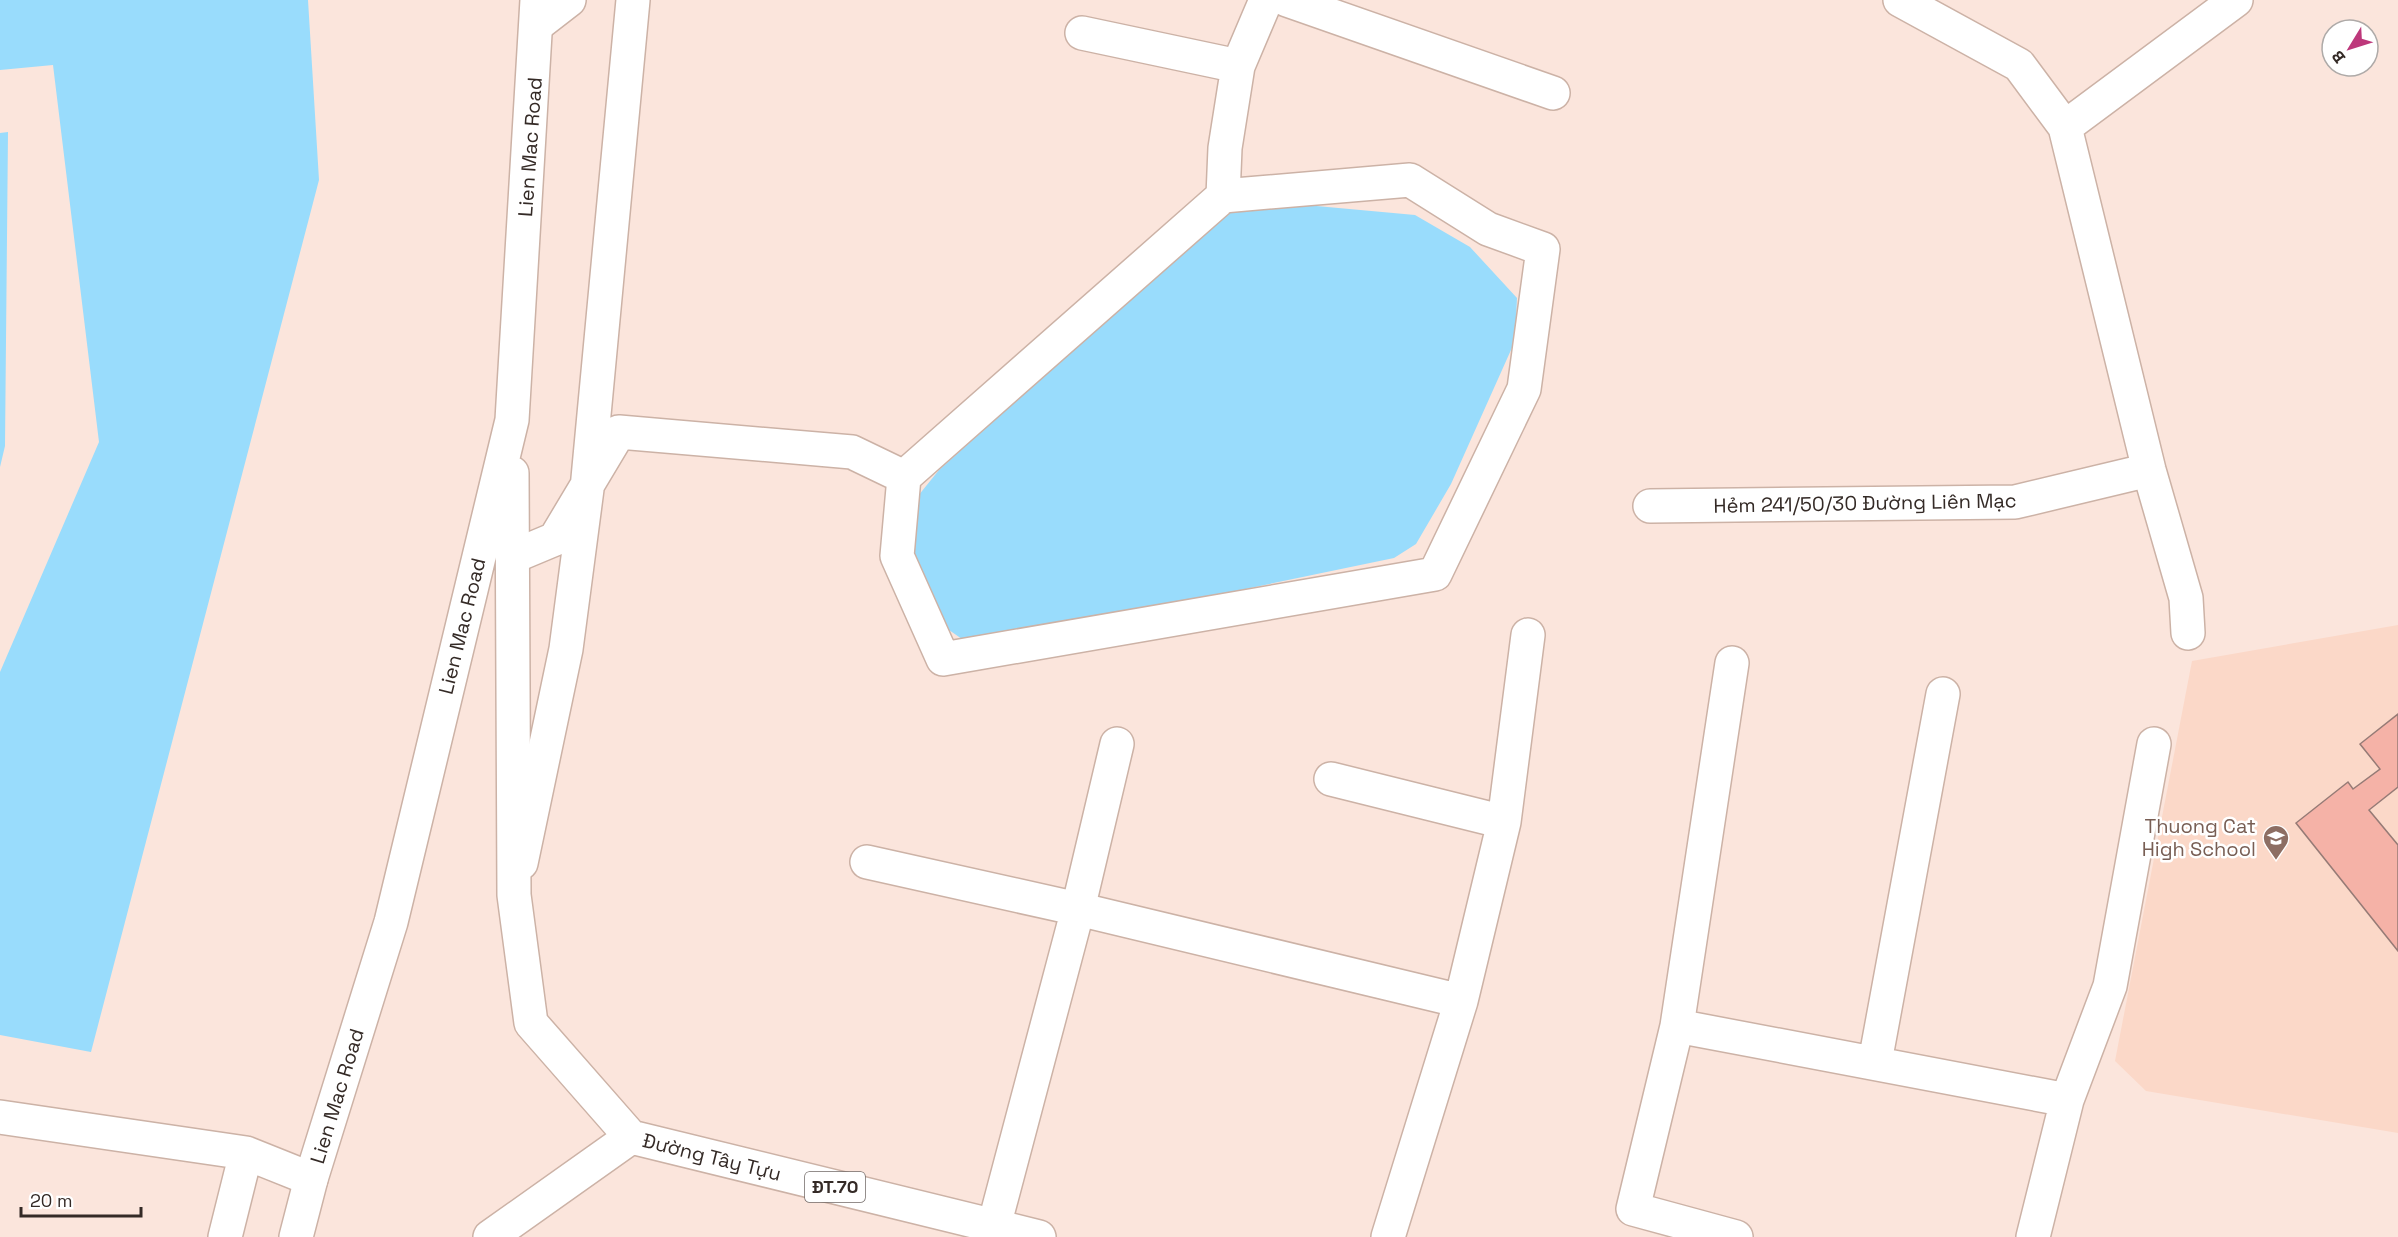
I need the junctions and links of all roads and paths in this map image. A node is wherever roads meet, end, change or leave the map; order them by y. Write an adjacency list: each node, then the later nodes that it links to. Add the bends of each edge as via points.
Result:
1 (569, 0): 7 (street)
2 (633, 0): 16 (street)
3 (1266, 0): 9 (street)
4 (1287, 0): 10 (street)
5 (1900, 0): 11 (street, via 2019,65)
6 (2236, 0): 11 (street)
7 (537, 12): 13 (street, Lien Mac Road)
8 (1082, 33): 9 (street)
9 (1238, 66): 12 (street, via 1225,148)
10 (1553, 93)
11 (2066, 127): 14 (street)
12 (1223, 196): 15 (street); 15 (street, via 1410,180 1488,229 1543,249 1524,389 1435,573 943,659 897,556)
13 (512, 420): 18 (street); 37 (street, Lien Mac Road, via 390,922)
14 (2149, 470): 17 (street, Hẻm 241/50/30 Đường Liên Mạc, via 2015,502); 19 (street, via 2186,598)
15 (904, 477): 16 (street, via 852,452 619,432)
16 (587, 489): 18 (street, via 555,539); 28 (street, via 566,649)
17 (1650, 506)
18 (512, 557): 28 (street)
19 (2188, 633)
20 (1528, 635): 26 (street)
21 (1732, 663): 31 (street)
22 (1943, 694): 32 (street)
23 (1117, 744): 29 (street)
24 (2154, 744): 33 (street, via 2110,986)
25 (1331, 779): 26 (street)
26 (1504, 822): 30 (street)
27 (867, 862): 29 (street)
28 (514, 895): 35 (street, via 531,1023)
29 (1078, 909): 30 (street); 38 (street)
30 (1461, 1001): 43 (street)
31 (1677, 1026): 32 (street); 44 (street, via 1633,1209)
32 (1875, 1062): 33 (street)
33 (2067, 1100): 45 (street)
34 (0, 1117): 36 (street)
35 (631, 1137): 38 (street, Đường Tây Tựu / ĐT.70); 41 (street)
36 (246, 1153): 37 (street); 39 (street)
37 (311, 1179): 40 (street, Lien Mac Road)
38 (993, 1226): 42 (street, Đường Tây Tựu / ĐT.70)
39 (225, 1237)
40 (296, 1237)
41 (490, 1237)
42 (1039, 1237)
43 (1388, 1237)
44 (1736, 1237)
45 (2033, 1237)

